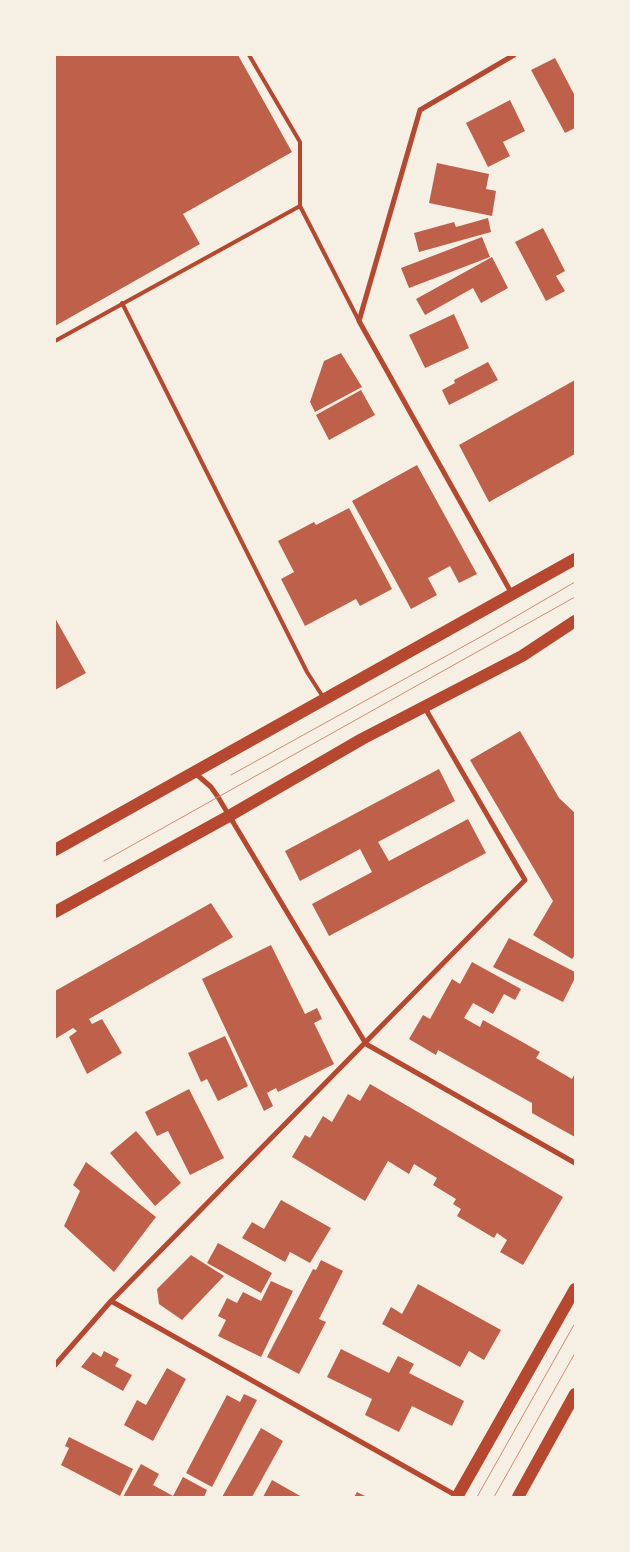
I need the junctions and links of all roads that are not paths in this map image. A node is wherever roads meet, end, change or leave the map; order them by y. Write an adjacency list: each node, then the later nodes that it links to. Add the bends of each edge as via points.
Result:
1 (249, 55): 3 (lane, via 300,142)
2 (514, 55): 5 (street, via 420,110)
3 (300, 206): 4 (lane); 5 (lane)
4 (122, 303): 6 (lane); 10 (lane)
5 (359, 321): 8 (street)
6 (55, 341)
7 (575, 559): 8 (main road)
8 (512, 594): 10 (main road)
9 (575, 621): 11 (main road, via 522,656)
10 (324, 700): 12 (main road)
11 (424, 707): 13 (main road); 16 (street, via 525,880)
12 (195, 773): 13 (street, via 211,787); 14 (main road)
13 (229, 816): 15 (main road); 16 (street)
14 (55, 850)
15 (55, 912)
16 (366, 1044): 17 (street); 19 (street)
17 (575, 1163)
18 (575, 1289): 22 (main road)
19 (111, 1301): 20 (street); 22 (street)
20 (55, 1365)
21 (575, 1394): 23 (main road)
22 (458, 1497)
23 (518, 1497)

